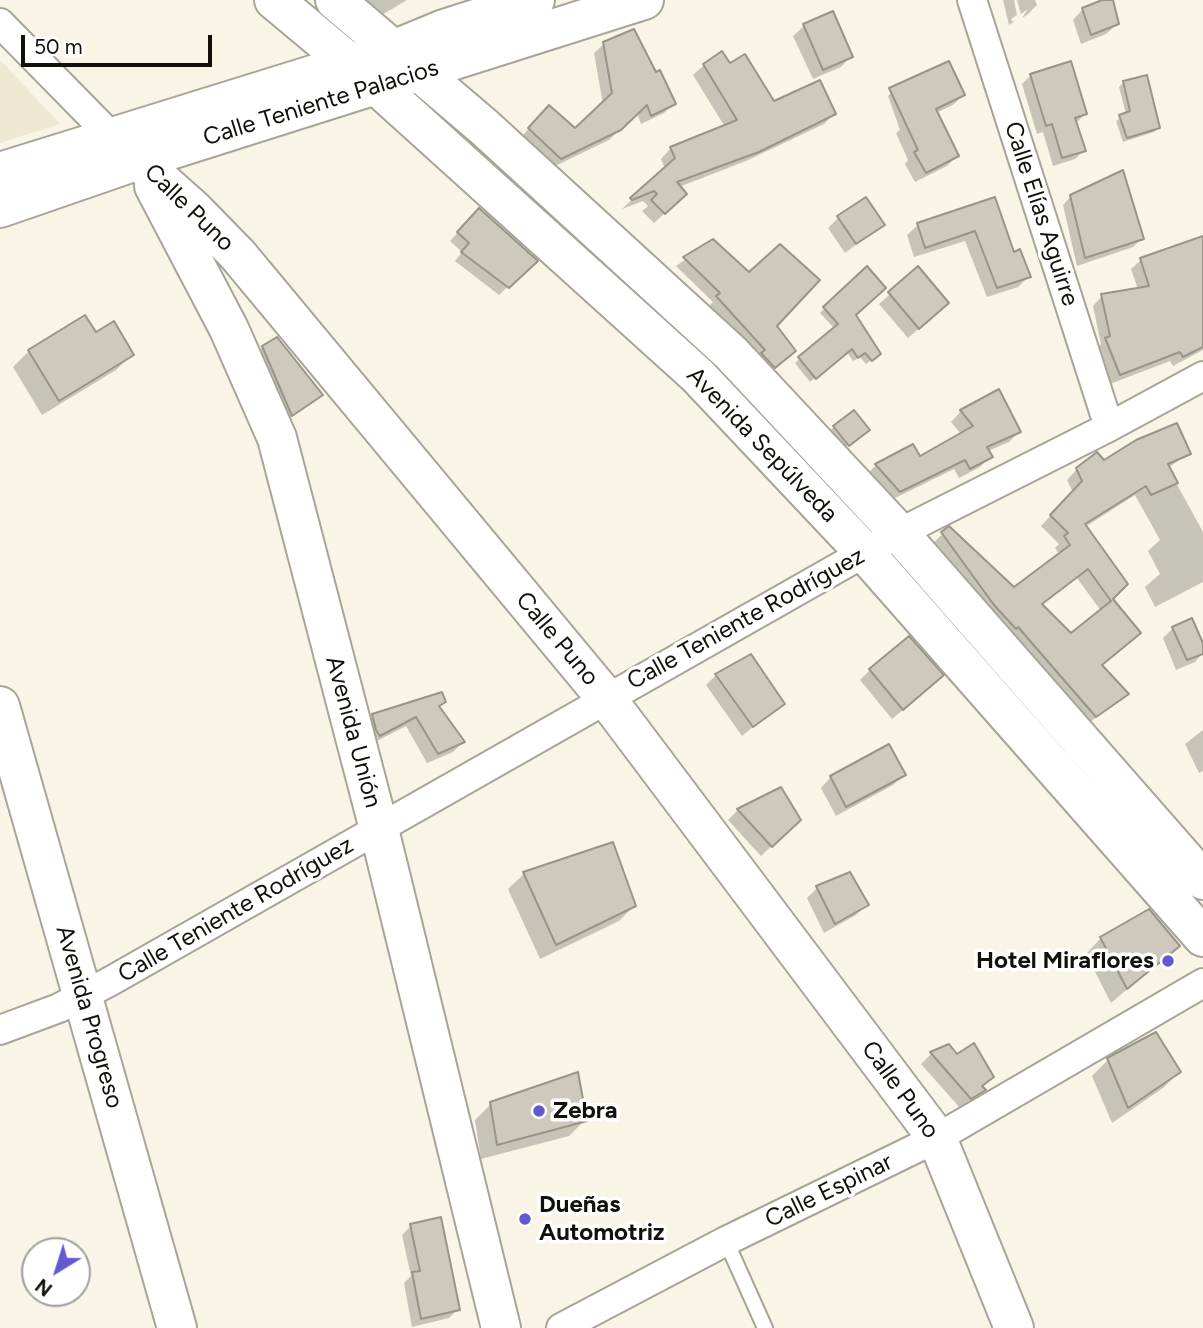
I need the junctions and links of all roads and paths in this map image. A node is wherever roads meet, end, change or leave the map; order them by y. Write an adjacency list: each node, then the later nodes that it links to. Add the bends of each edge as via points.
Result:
1 (274, 0): 8 (street, Avenida Sepúlveda)
2 (335, 0): 7 (street, Avenida Sepúlveda)
3 (644, 0): 7 (street, Calle Teniente Palacios)
4 (972, 0): 13 (street, Calle Elías Aguirre)
5 (519, 2): 7 (street, Calle Teniente Palacios, via 444,29)
6 (0, 23): 9 (street, Calle Puno)
7 (407, 61): 8 (street, Calle Teniente Palacios); 14 (street, Avenida Sepúlveda, via 731,353)
8 (363, 75): 9 (street, Calle Teniente Palacios); 15 (street, Avenida Sepúlveda, via 698,376)
9 (126, 148): 10 (street, Calle Teniente Palacios); 11 (street, Calle Teniente Palacios); 17 (street, Calle Puno, via 238,255); 21 (street, Avenida Unión, via 229,329 276,438)
10 (0, 172)
11 (0, 208)
12 (1203, 376): 13 (street, Calle Teniente Rodríguez)
13 (1110, 428): 14 (street, Calle Teniente Rodríguez)
14 (899, 533): 15 (street, Calle Teniente Rodríguez); 16 (street, Avenida Sepúlveda)
15 (864, 552): 17 (street, Calle Teniente Rodríguez); 18 (street, Avenida Sepúlveda)
16 (1030, 682): 18 (street); 22 (street, Avenida Sepúlveda)
17 (606, 698): 21 (street, Calle Teniente Rodríguez); 27 (street, Calle Puno)
18 (998, 704): 23 (street, Avenida Sepúlveda)
19 (0, 706): 25 (street, Avenida Progreso)
20 (0, 803): 25 (street, Avenida Progreso)
21 (379, 830): 25 (street, Calle Teniente Rodríguez); 31 (street, Avenida Unión)
22 (1203, 880)
23 (1203, 937)
24 (1203, 983): 27 (street, Calle Espinar)
25 (71, 1001): 26 (street, Calle Teniente Rodríguez); 29 (street, Avenida Progreso); 30 (street, Avenida Progreso)
26 (0, 1030)
27 (937, 1138): 28 (street, Calle Espinar); 34 (street, Calle Puno)
28 (726, 1241): 32 (street, Calle Espinar); 33 (lane)
29 (151, 1328)
30 (177, 1328)
31 (501, 1328)
32 (561, 1328)
33 (765, 1328)
34 (1014, 1328)

